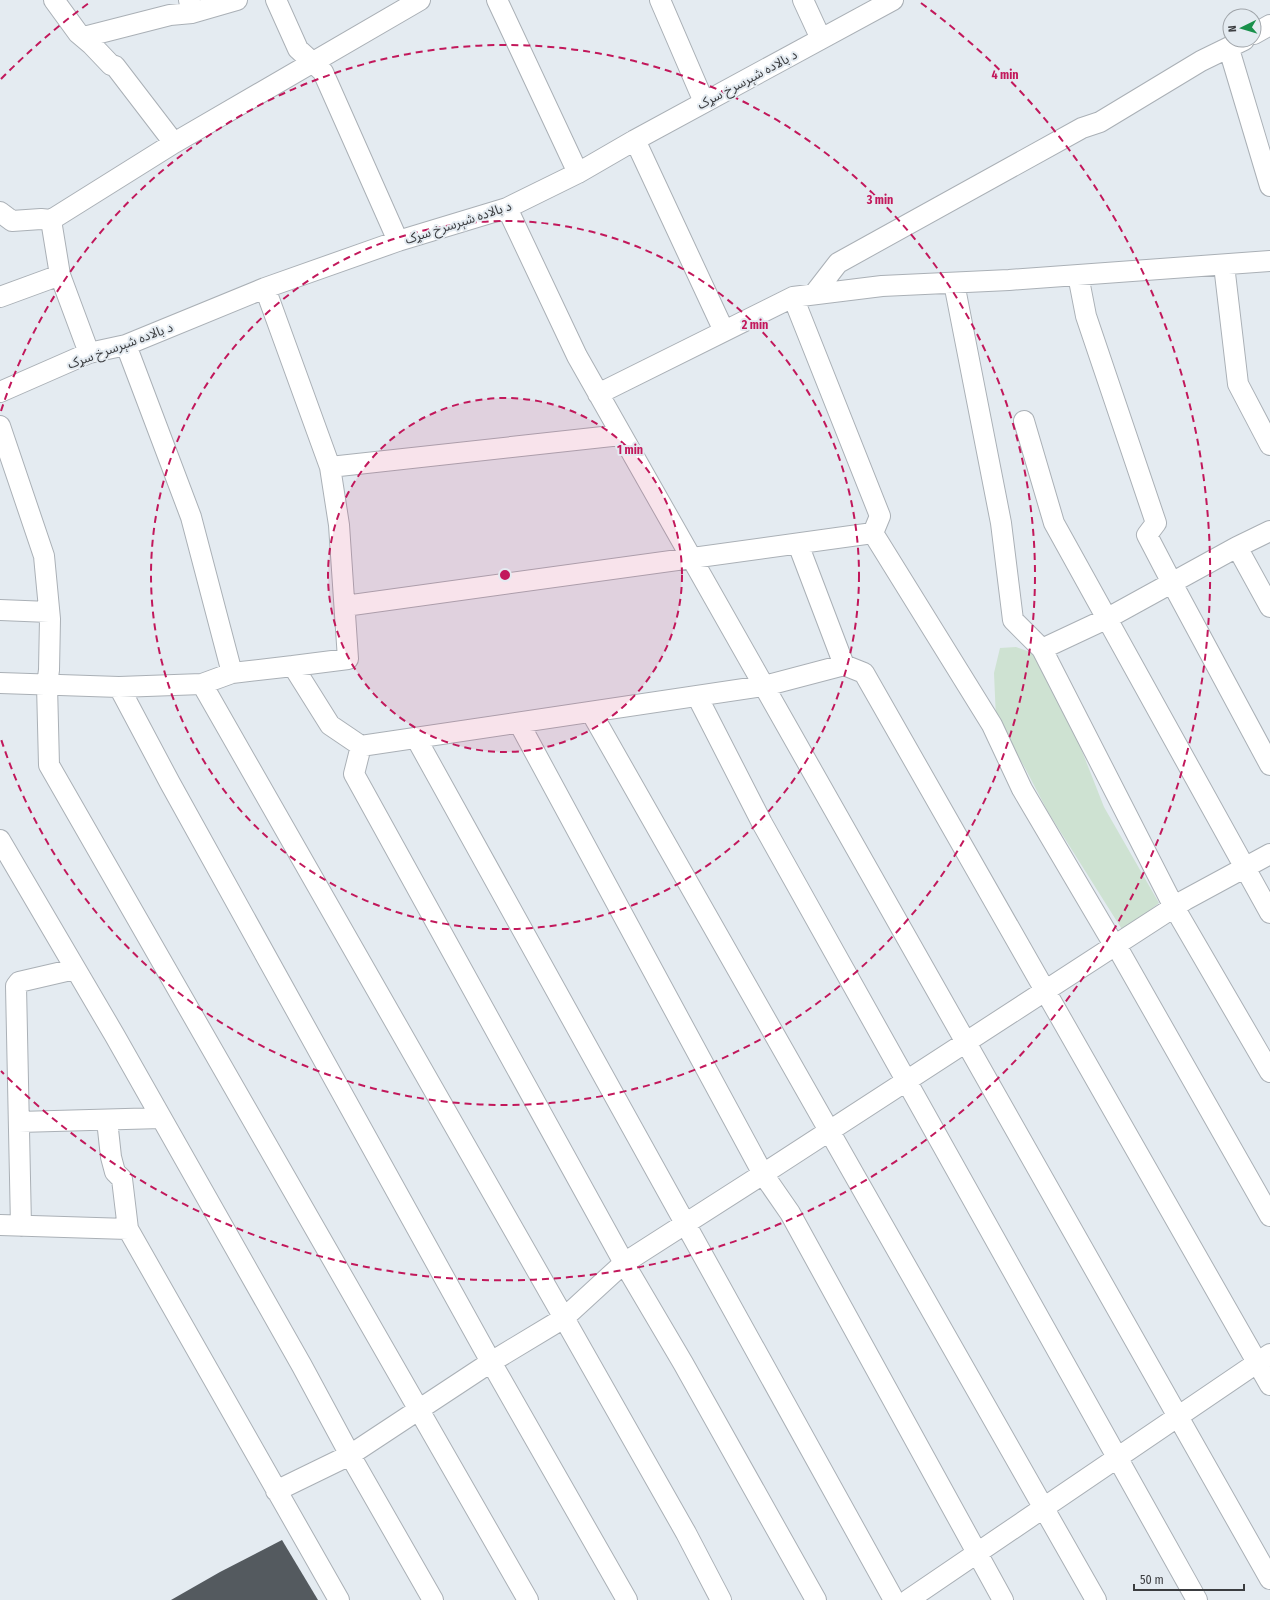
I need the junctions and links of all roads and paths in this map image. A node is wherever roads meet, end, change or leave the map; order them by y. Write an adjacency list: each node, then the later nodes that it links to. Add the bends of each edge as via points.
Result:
1 (54, 0): 10 (street, via 78,33)
2 (237, 0): 9 (street)
3 (276, 0): 14 (street, via 298,49)
4 (420, 0): 14 (street)
5 (496, 0): 18 (street)
6 (660, 0): 15 (street)
7 (803, 0): 11 (street)
8 (893, 0): 11 (street, د بالاده شېرسرخ سړک)
9 (190, 6): 10 (street, via 170,15)
10 (84, 37): 17 (street, via 111,65 115,66)
11 (821, 39): 15 (street, د بالاده شېرسرخ سړک)
12 (1229, 48): 30 (street, via 1201,61 1100,122 1082,128 838,263)
13 (1238, 48): 19 (street)
14 (313, 62): 17 (street); 23 (street, via 323,72)
15 (704, 102): 16 (street, د بالاده شېرسرخ سړک)
16 (635, 140): 18 (street, د بالاده شېرسرخ سړک); 33 (street)
17 (174, 143): 22 (street)
18 (578, 172): 20 (street, د بالاده شېرسرخ سړک)
19 (1270, 186)
20 (507, 208): 23 (street, د بالاده شېرسرخ سړک); 37 (street, via 577,356)
21 (0, 212): 22 (street, via 12,221 41,218)
22 (51, 220): 26 (street)
23 (398, 241): 29 (street, د بالاده شېرسرخ سړک)
24 (1270, 261): 25 (street)
25 (1224, 265): 27 (street); 41 (street, via 1238,384)
26 (60, 275): 31 (street); 35 (street)
27 (1078, 275): 28 (street); 48 (street, via 1086,316 1156,523 1147,535)
28 (954, 283): 30 (street, via 882,286); 54 (street, via 1001,524 1013,620)
29 (265, 288): 34 (street, د بالاده شېرسرخ سړک); 42 (street)
30 (814, 294): 32 (street)
31 (0, 297)
32 (793, 297): 33 (street); 44 (street, via 880,516)
33 (724, 331): 37 (street)
34 (126, 345): 35 (street, د بالاده شېرسرخ سړک); 57 (street, via 191,517)
35 (89, 353): 36 (street, د بالاده شېرسرخ سړک)
36 (0, 392)
37 (598, 394): 40 (street)
38 (1024, 421): 53 (street, via 1054,524)
39 (0, 426): 52 (street, via 44,556)
40 (621, 435): 42 (street); 47 (street)
41 (1270, 445)
42 (330, 467): 49 (street, via 339,525)
43 (1270, 531): 46 (street)
44 (873, 533): 45 (street); 74 (street, via 992,725 1022,789)
45 (798, 544): 47 (street); 55 (street)
46 (1237, 547): 48 (street); 50 (street)
47 (691, 558): 49 (street); 62 (street)
48 (1172, 583): 53 (street); 68 (street)
49 (345, 606): 56 (street, via 348,659)
50 (1270, 607)
51 (0, 610): 52 (street)
52 (49, 612): 60 (street)
53 (1106, 619): 54 (street); 71 (street)
54 (1042, 649): 72 (street)
55 (844, 665): 62 (street); 76 (street, via 864,673)
56 (293, 666): 57 (street); 67 (street, via 330,725)
57 (232, 673): 59 (street)
58 (0, 683): 60 (street)
59 (202, 684): 61 (street); 91 (street)
60 (47, 685): 61 (street); 95 (street, via 49,765)
61 (119, 686): 93 (street, via 170,784)
62 (764, 686): 63 (street); 77 (street)
63 (697, 696): 64 (street); 79 (street, via 762,824)
64 (591, 712): 65 (street); 83 (street)
65 (519, 723): 66 (street); 84 (street)
66 (416, 738): 67 (street); 86 (street)
67 (361, 746): 90 (street, via 354,774)
68 (1270, 765)
69 (0, 840): 75 (street)
70 (1270, 854): 71 (street)
71 (1244, 868): 72 (street); 73 (street)
72 (1174, 907): 74 (street); 78 (street)
73 (1270, 913)
74 (1115, 945): 76 (street); 85 (street)
75 (75, 969): 80 (street); 82 (street, via 19,982 16,986)
76 (1044, 991): 77 (street); 92 (street)
77 (966, 1042): 79 (street); 96 (street)
78 (1270, 1072)
79 (905, 1081): 83 (street); 98 (street)
80 (161, 1118): 81 (street); 97 (street)
81 (107, 1120): 82 (street); 89 (street, via 115,1172 122,1178)
82 (19, 1122): 88 (street)
83 (829, 1131): 84 (street); 100 (street)
84 (764, 1174): 86 (street); 101 (street, via 790,1213)
85 (1270, 1216)
86 (685, 1224): 90 (street); 109 (street)
87 (0, 1225): 88 (street)
88 (21, 1226): 89 (street)
89 (128, 1229): 99 (street)
90 (624, 1263): 91 (street); 108 (street)
91 (564, 1318): 93 (street); 107 (street, via 686,1533)
92 (1264, 1358): 94 (street); 96 (street)
93 (491, 1362): 95 (street); 106 (street)
94 (1270, 1384)
95 (419, 1410): 97 (street); 105 (street)
96 (1178, 1416): 98 (street); 102 (street)
97 (350, 1455): 99 (street); 104 (street)
98 (1118, 1458): 100 (street); 113 (street)
99 (276, 1491): 103 (street)
100 (1043, 1508): 101 (street); 112 (street)
101 (976, 1553): 110 (street); 111 (street)
102 (1270, 1579)
103 (339, 1600)
104 (433, 1600)
105 (528, 1600)
106 (627, 1600)
107 (721, 1600)
108 (816, 1600)
109 (894, 1600)
110 (908, 1600)
111 (1003, 1600)
112 (1096, 1600)
113 (1197, 1600)

